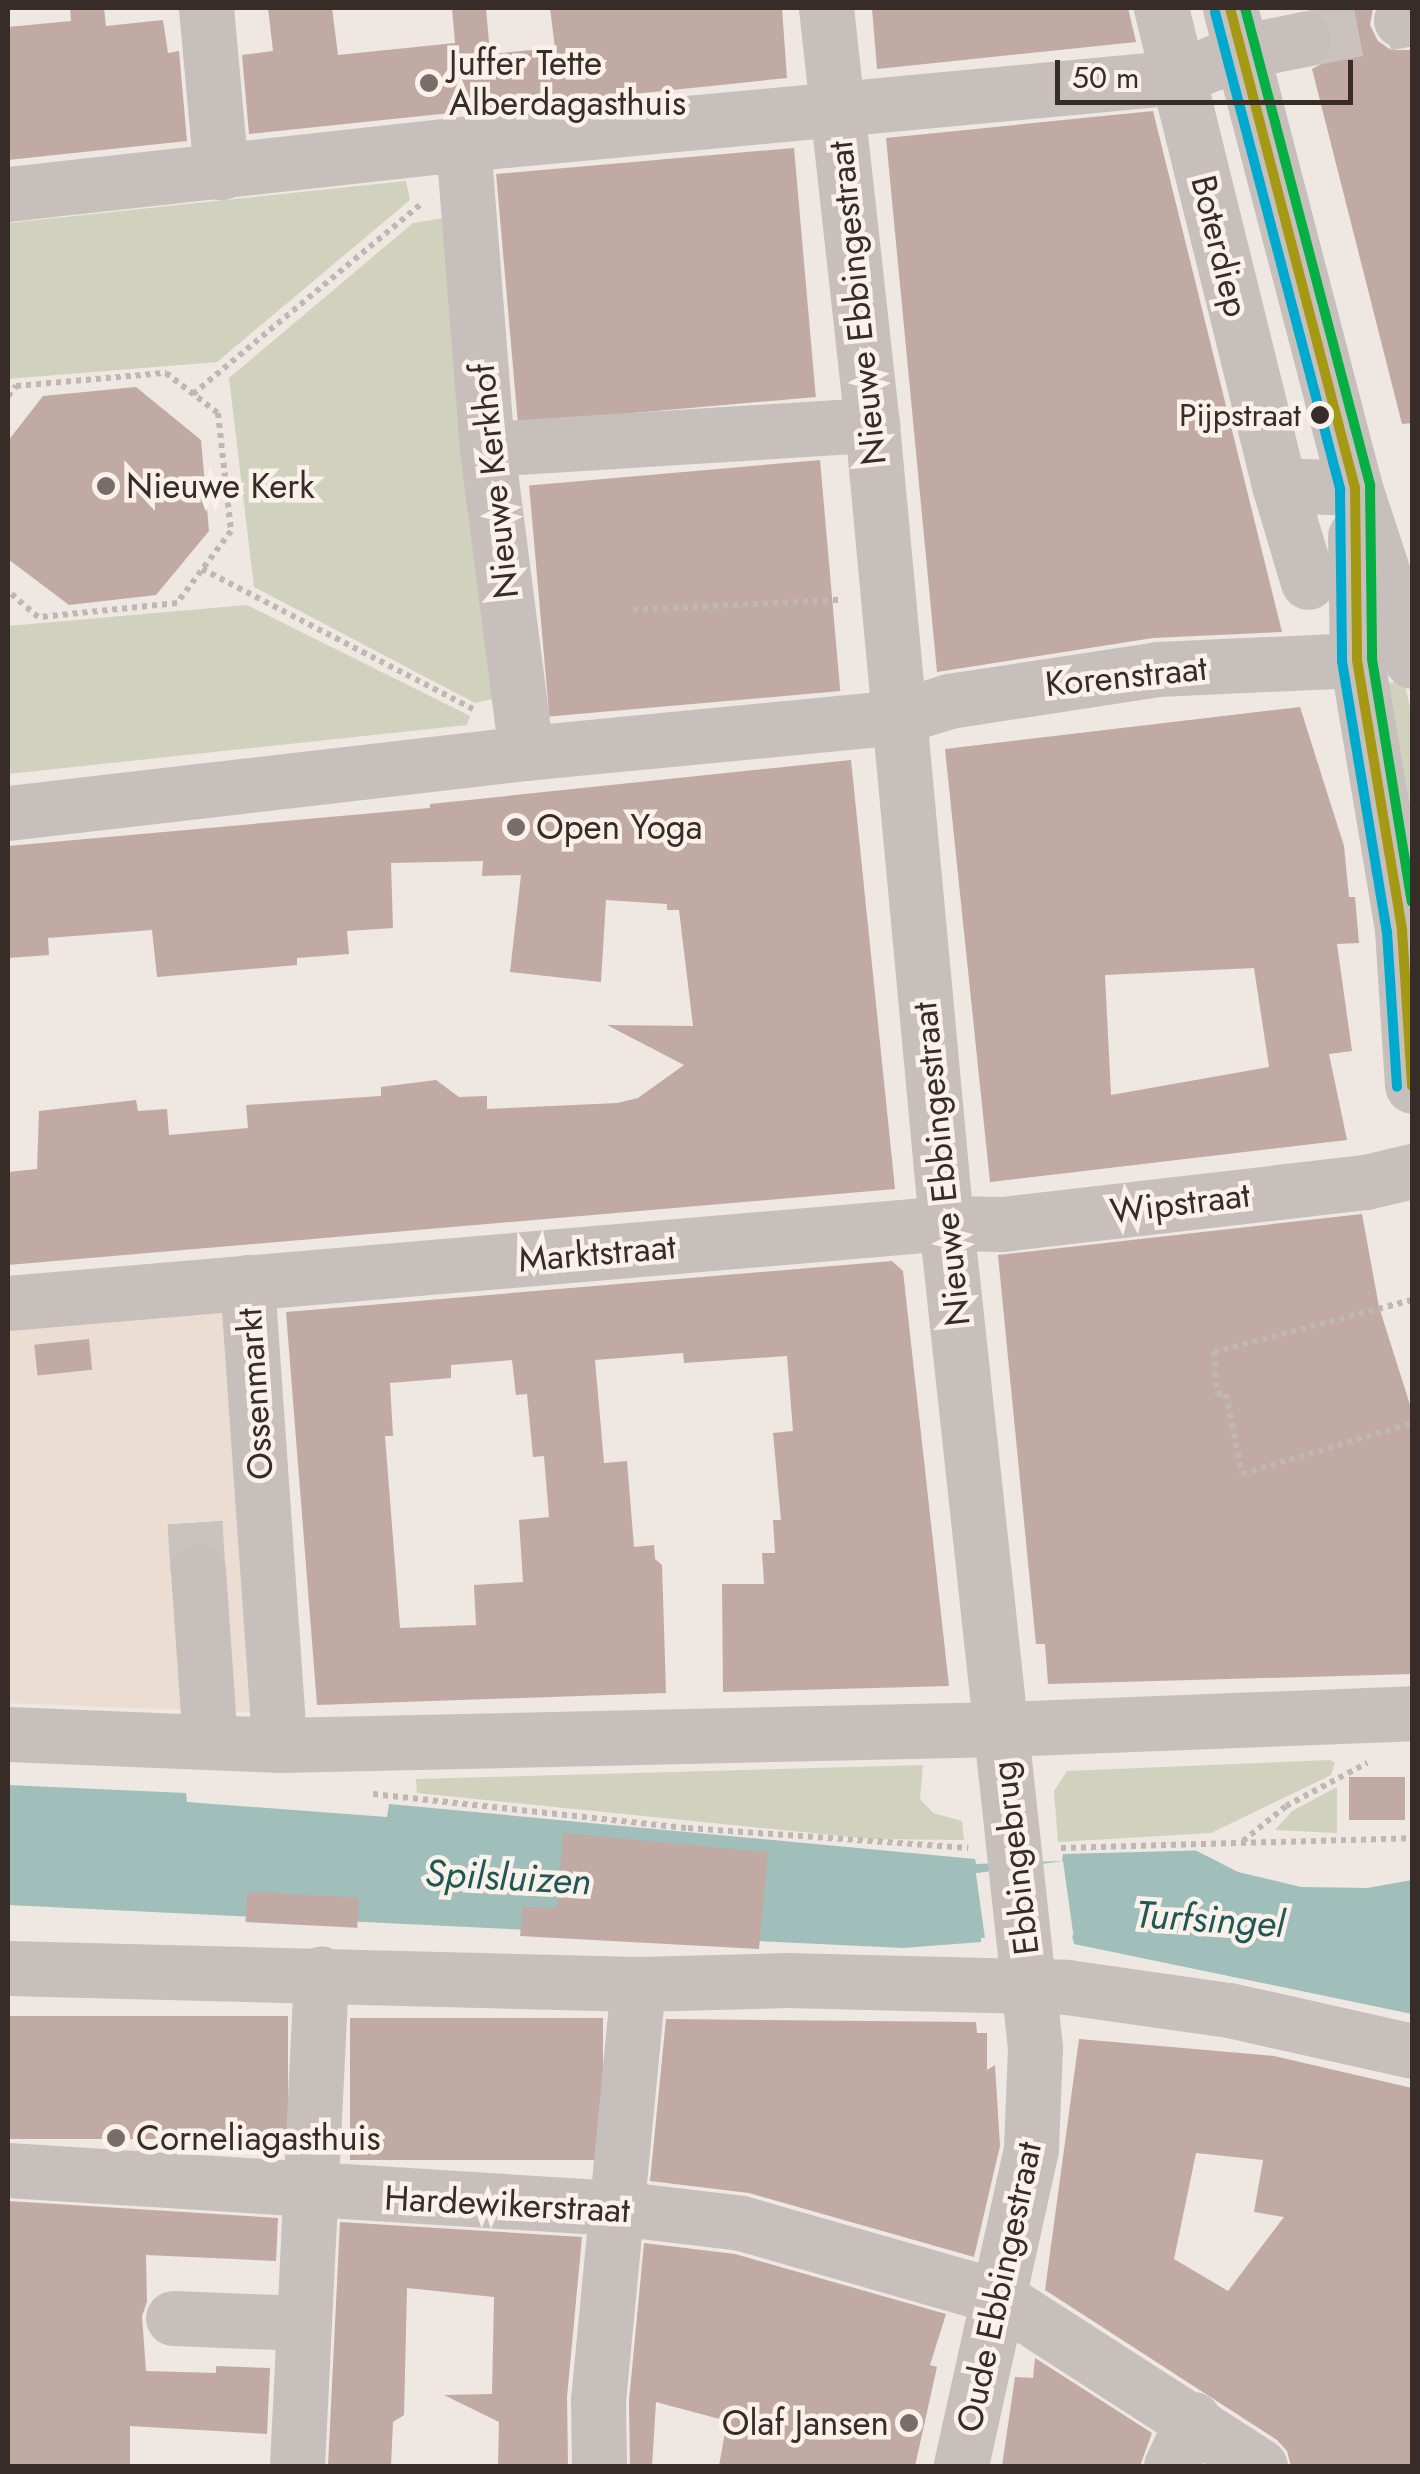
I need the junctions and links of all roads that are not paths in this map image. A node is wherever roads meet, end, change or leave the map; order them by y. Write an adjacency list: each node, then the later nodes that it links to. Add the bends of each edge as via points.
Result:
1 (206, 8): 9 (street)
2 (826, 8): 7 (street, Nieuwe Ebbingestraat)
3 (1161, 8): 6 (street, Boterdiep)
4 (1235, 30): 5 (street); 6 (street); 14 (street, Boterdiep)
5 (1304, 39)
6 (1178, 77): 7 (street); 13 (street, Boterdiep)
7 (837, 111): 8 (street); 11 (street, Nieuwe Ebbingestraat)
8 (464, 144): 9 (street); 12 (street, Nieuwe Kerkhof)
9 (221, 172): 10 (street)
10 (8, 194)
11 (872, 425): 12 (street); 19 (street, Nieuwe Ebbingestraat)
12 (487, 449): 20 (street, Nieuwe Kerkhof)
13 (1279, 485): 14 (street); 15 (street, Boterdiep)
14 (1355, 488): 16 (street, Boterdiep); 17 (street, Boterdiep)
15 (1308, 582)
16 (1412, 652): 18 (street, Boterdiep)
17 (1357, 660): 19 (street, Korenstraat, via 1158,669 949,701); 22 (street, Boterdiep, via 1402,930)
18 (1412, 661)
19 (898, 717): 20 (street, Korenstraat); 24 (street, Nieuwe Ebbingestraat)
20 (526, 754): 21 (street)
21 (8, 812)
22 (1412, 1086)
23 (1412, 1171): 24 (street, Wipstraat, via 1366,1182 1002,1224)
24 (946, 1224): 25 (street, Marktstraat); 29 (street, Nieuwe Ebbingestraat)
25 (247, 1282): 26 (street, Ossenmarkt); 32 (street, Ossenmarkt)
26 (8, 1303)
27 (198, 1571): 31 (street)
28 (1412, 1712): 29 (street)
29 (1000, 1729): 32 (street); 33 (street, Ebbingebrug)
30 (8, 1734): 31 (street)
31 (210, 1742): 32 (street)
32 (279, 1745)
33 (1028, 1962): 36 (street); 37 (street, via 1148,1996); 41 (street, Oude Ebbingestraat, via 1035,2048 1032,2149)
34 (8, 1968): 35 (street)
35 (320, 1974): 36 (street); 39 (street)
36 (638, 1984): 40 (street)
37 (1412, 2052)
38 (8, 2170): 39 (street, Hardewikerstraat)
39 (311, 2192): 40 (street, Hardewikerstraat); 43 (street)
40 (616, 2208): 41 (street, Hardewikerstraat, via 741,2223); 46 (street)
41 (996, 2296): 44 (street, Hardewikerstraat); 47 (street, Oude Ebbingestraat)
42 (173, 2318): 43 (street)
43 (304, 2323): 45 (street)
44 (1182, 2443): 48 (street, Hardewikerstraat)
45 (297, 2466)
46 (598, 2466)
47 (961, 2466)
48 (1260, 2466)

